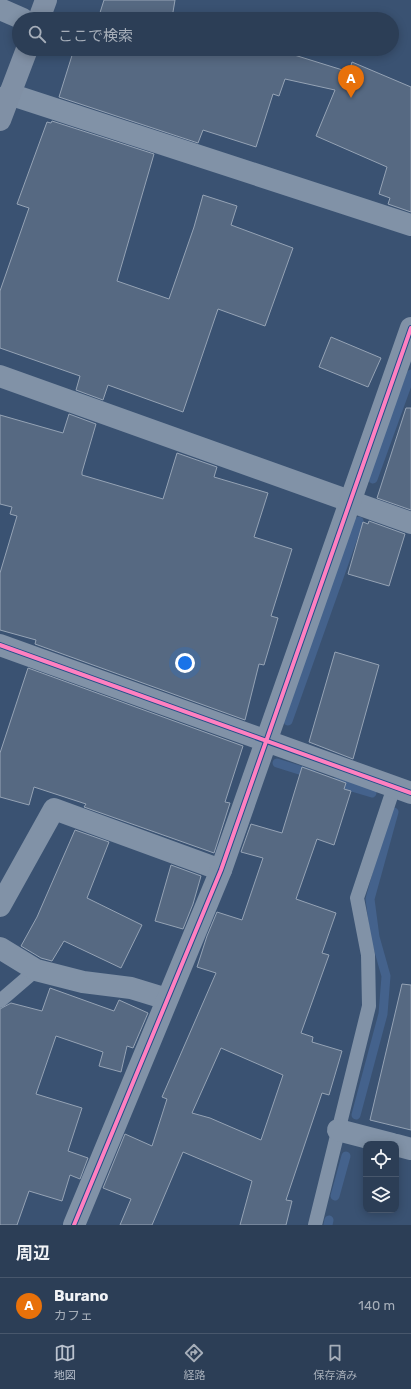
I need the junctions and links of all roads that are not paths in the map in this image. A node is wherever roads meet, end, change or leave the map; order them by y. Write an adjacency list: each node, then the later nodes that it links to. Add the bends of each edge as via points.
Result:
1 (46, 0): 3 (highway)
2 (0, 9): 4 (street)
3 (42, 12)
4 (12, 14)
5 (24, 56): 6 (highway)
6 (9, 94): 7 (highway); 8 (street)
7 (0, 120)
8 (411, 226)
9 (411, 328): 11 (street)
10 (0, 376): 11 (street)
11 (350, 500): 12 (street); 14 (street)
12 (411, 522)
13 (0, 645): 14 (street)
14 (267, 740): 15 (street); 16 (street)
15 (402, 790): 22 (lane, via 357,898 368,954 369,1006)
16 (221, 870): 17 (street, via 54,809); 20 (street)
17 (0, 906)
18 (0, 948): 19 (street)
19 (36, 970): 20 (street, via 83,982 131,988); 21 (lane)
20 (167, 999): 26 (street)
21 (0, 1001)
22 (338, 1130): 23 (street); 27 (lane)
23 (380, 1141)
24 (399, 1146): 25 (street)
25 (411, 1149)
26 (74, 1225)
27 (315, 1225)

